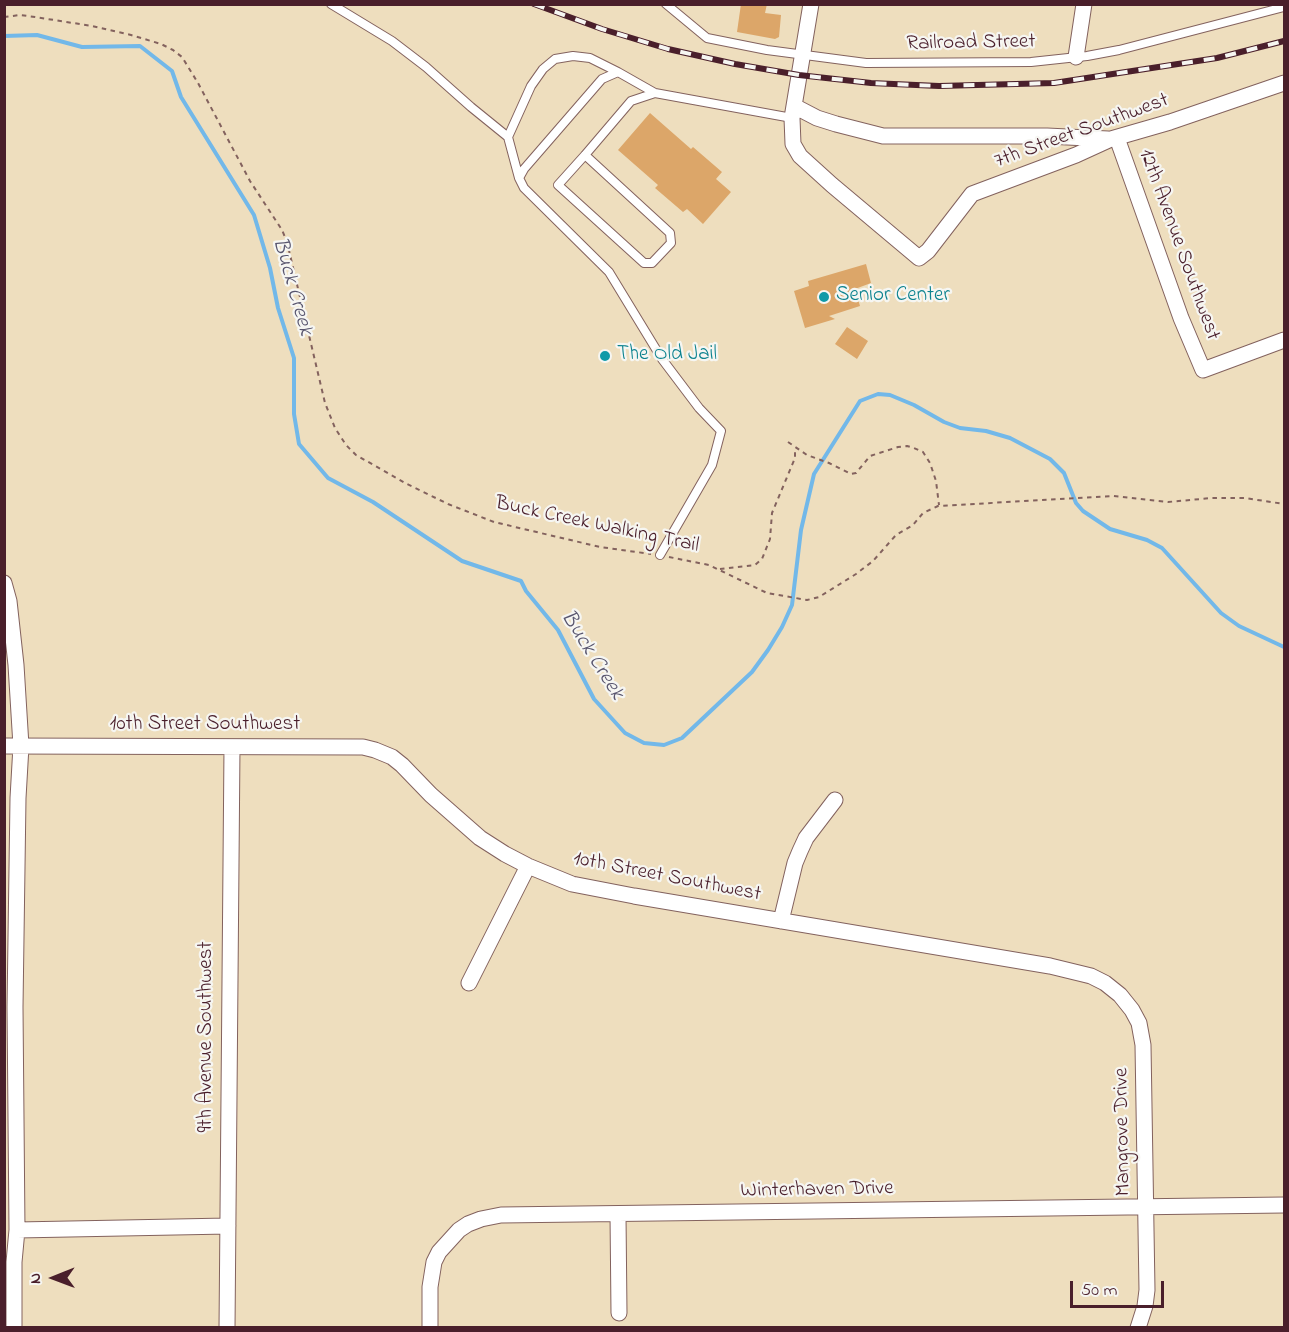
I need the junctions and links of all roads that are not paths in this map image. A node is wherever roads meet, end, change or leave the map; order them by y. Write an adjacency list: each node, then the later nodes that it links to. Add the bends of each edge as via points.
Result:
1 (331, 4): 12 (lane, via 426,66)
2 (666, 4): 6 (lane, Railroad Street, via 707,38)
3 (811, 4): 6 (street)
4 (1084, 4): 7 (street)
5 (1284, 7): 7 (lane, Railroad Street, via 1119,50)
6 (802, 55): 7 (lane, Railroad Street, via 866,63 1031,62); 11 (street)
7 (1076, 57)
8 (618, 72): 10 (lane); 12 (lane, via 590,58 555,59 531,86); 15 (lane, via 602,80)
9 (1284, 83): 13 (street, 7th Street Southwest)
10 (655, 93): 11 (lane); 14 (lane, via 631,101)
11 (793, 112): 13 (street, via 883,136); 13 (street, 7th Street Southwest, via 791,135 795,150 919,258 972,194)
12 (508, 137): 15 (lane)
13 (1114, 139): 16 (street, 12th Avenue Southwest, via 1203,370)
14 (585, 154): 14 (lane, via 558,185 644,263 652,263 671,243 670,233)
15 (519, 178): 17 (lane, via 524,188 609,272 662,359 721,431 712,465)
16 (1284, 340)
17 (660, 555)
18 (4, 583): 20 (street, via 16,665)
19 (4, 746): 20 (street, 10th Street Southwest)
20 (21, 746): 21 (street, 10th Street Southwest); 31 (street, via 15,1007)
21 (232, 747): 23 (street, 10th Street Southwest, via 363,747 384,753 480,838); 30 (street, 9th Avenue Southwest)
22 (835, 800): 24 (street, via 800,851)
23 (528, 866): 24 (street, 10th Street Southwest, via 595,889); 26 (street)
24 (781, 921): 25 (street, 10th Street Southwest)
25 (1072, 971): 28 (street, Mangrove Drive, via 1091,976 1113,989 1138,1023 1144,1068)
26 (469, 983)
27 (1284, 1205): 28 (street, Winterhaven Drive)
28 (1146, 1208): 29 (street, Winterhaven Drive); 36 (street, Mangrove Drive, via 1147,1290)
29 (618, 1215): 32 (street); 35 (street, Winterhaven Drive, via 501,1215 468,1224 445,1243 434,1262)
30 (228, 1226): 31 (street); 34 (street, 9th Avenue Southwest)
31 (17, 1230): 33 (street)
32 (619, 1313)
33 (14, 1328)
34 (227, 1328)
35 (430, 1328)
36 (1138, 1328)

